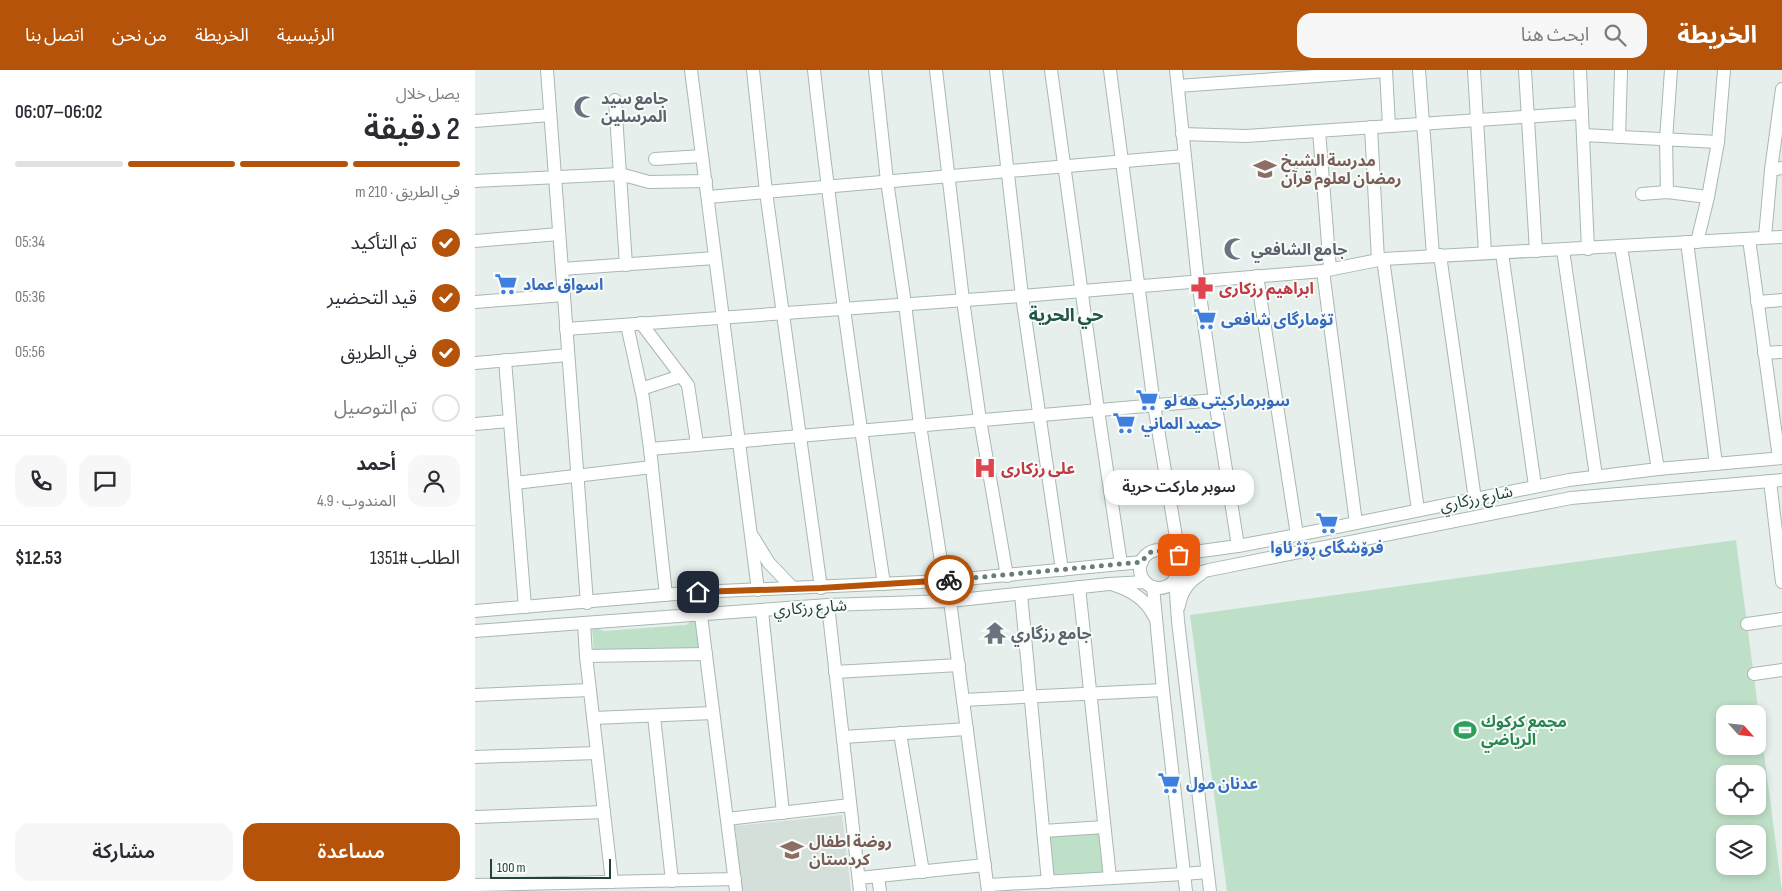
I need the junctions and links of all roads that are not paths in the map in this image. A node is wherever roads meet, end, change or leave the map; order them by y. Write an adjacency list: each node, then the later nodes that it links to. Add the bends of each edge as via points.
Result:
1 (547, 70): 23 (street)
2 (691, 70): 36 (street)
3 (753, 70): 50 (street)
4 (814, 70): 49 (street)
5 (875, 70): 47 (street)
6 (936, 70): 45 (street)
7 (996, 70): 42 (street)
8 (1051, 70): 40 (street)
9 (1110, 70): 39 (street)
10 (1176, 70): 19 (street)
11 (1386, 70): 19 (street); 28 (street)
12 (1419, 70): 27 (street)
13 (1474, 70): 25 (street)
14 (1525, 70): 24 (street)
15 (1580, 70): 22 (street)
16 (1621, 70): 33 (street)
17 (1671, 70): 34 (street)
18 (1724, 70): 35 (street)
19 (1178, 86): 31 (street)
20 (1782, 89): 41 (street)
21 (615, 100): 43 (street)
22 (1582, 113): 24 (street); 32 (street)
23 (550, 114): 26 (street); 44 (street)
24 (1528, 116): 25 (street); 64 (street)
25 (1477, 120): 27 (street); 66 (street)
26 (475, 122)
27 (1422, 124): 28 (street); 67 (street)
28 (1389, 126): 29 (street)
29 (1371, 127): 30 (street); 69 (street)
30 (1319, 131): 31 (street, via 1246,136); 72 (street)
31 (1182, 134): 37 (street)
32 (1583, 135): 33 (street); 62 (street)
33 (1619, 137): 34 (street)
34 (1666, 140): 35 (street); 51 (street)
35 (1718, 142): 54 (street)
36 (702, 156): 38 (street); 48 (street)
37 (1184, 156): 39 (street); 74 (street)
38 (655, 159)
39 (1123, 161): 40 (street); 75 (street)
40 (1065, 166): 42 (street); 76 (street)
41 (1777, 169): 56 (street)
42 (1009, 171): 45 (street); 78 (street)
43 (620, 174): 44 (street); 48 (street, via 649,182); 70 (street)
44 (555, 176): 46 (street); 55 (street)
45 (948, 176): 47 (street); 79 (street)
46 (475, 181)
47 (887, 181): 49 (street); 83 (street)
48 (705, 182): 53 (street)
49 (827, 186): 50 (street); 84 (street)
50 (766, 192): 53 (street); 85 (street)
51 (1667, 192): 52 (street); 54 (street)
52 (1642, 194)
53 (708, 197): 68 (street)
54 (1708, 197): 60 (street)
55 (559, 234): 59 (street); 71 (street)
56 (1765, 237): 57 (street); 58 (street)
57 (1782, 237)
58 (1749, 239): 60 (street); 82 (street)
59 (475, 241)
60 (1692, 242): 61 (street); 112 (street)
61 (1621, 247): 62 (street); 114 (street)
62 (1588, 249): 63 (street)
63 (1563, 250): 64 (street); 116 (street)
64 (1536, 251): 65 (street)
65 (1502, 252): 66 (street); 120 (street)
66 (1485, 253): 67 (street)
67 (1437, 255): 69 (street); 122 (street)
68 (715, 258): 70 (street); 86 (street)
69 (1380, 260): 72 (street); 123 (street)
70 (626, 265): 71 (street)
71 (562, 269): 77 (street)
72 (1327, 270): 73 (street); 124 (street)
73 (1257, 276): 74 (street); 126 (street)
74 (1198, 280): 75 (street); 98 (street)
75 (1139, 285): 76 (street); 99 (street)
76 (1081, 290): 78 (street); 100 (street)
77 (564, 295): 81 (street); 89 (street)
78 (1022, 296): 79 (street); 101 (street)
79 (963, 300): 83 (street); 102 (street)
80 (1782, 300): 82 (street)
81 (475, 302)
82 (1757, 302): 91 (street)
83 (905, 304): 84 (street); 105 (street)
84 (845, 308): 85 (street); 106 (street)
85 (783, 313): 86 (street); 107 (street)
86 (722, 318): 87 (street); 108 (street)
87 (641, 323): 88 (street); 95 (street)
88 (627, 324): 89 (street); 96 (street)
89 (566, 329): 92 (street)
90 (1782, 352): 91 (street)
91 (1764, 353): 97 (street)
92 (568, 355): 93 (street); 115 (street)
93 (505, 360): 94 (street); 103 (street)
94 (475, 363)
95 (681, 376): 96 (street); 109 (street, via 688,385)
96 (641, 388): 110 (street)
97 (1776, 389): 111 (street)
98 (1215, 400): 99 (street); 128 (street)
99 (1154, 405): 100 (street); 129 (street)
100 (1098, 410): 101 (street); 131 (street)
101 (1040, 415): 102 (street); 132 (street)
102 (980, 420): 105 (street); 134 (street)
103 (510, 421): 104 (street); 119 (street)
104 (475, 424)
105 (920, 425): 106 (street); 136 (street)
106 (860, 430): 107 (street); 138 (street)
107 (799, 436): 108 (street); 143 (street)
108 (738, 441): 109 (street); 125 (street)
109 (697, 444): 110 (street)
110 (650, 448): 113 (street)
111 (1780, 458): 112 (street, شارع رزكاري)
112 (1716, 464): 114 (street, شارع رزكاري)
113 (652, 467): 115 (street); 147 (street)
114 (1658, 469): 116 (street, شارع رزكاري)
115 (577, 476): 119 (street); 149 (street)
116 (1596, 476): 117 (street, شارع رزكاري)
117 (1569, 480): 120 (street, شارع رزكاري); 121 (street)
118 (1776, 480): 121 (street, شارع رزكاري); 127 (street)
119 (515, 483): 151 (street)
120 (1535, 486): 122 (street, شارع رزكاري)
121 (1571, 498): 133 (street, شارع رزكاري)
122 (1475, 499): 123 (street, شارع رزكاري)
123 (1418, 510): 124 (street, شارع رزكاري)
124 (1357, 523): 126 (street, شارع رزكاري)
125 (749, 532): 142 (street, via 769,563); 144 (street)
126 (1297, 535): 128 (street, شارع رزكاري)
127 (1780, 539): 137 (street)
128 (1238, 546): 129 (street, شارع رزكاري)
129 (1175, 555): 130 (street, via 1155,551); 135 (street, via 1178,567)
130 (1142, 562): 131 (street, شارع رزكاري); 140 (street, via 1141,572)
131 (1121, 564): 132 (street, شارع رزكاري)
132 (1062, 570): 134 (street, شارع رزكاري)
133 (1209, 570): 135 (street, شارع رزكاري); 156 (street, via 1192,580 1185,590)
134 (1007, 576): 136 (street, شارع رزكاري)
135 (1175, 579): 140 (street, via 1165,587); 156 (street)
136 (943, 581): 138 (street, شارع رزكاري)
137 (1782, 582)
138 (884, 584): 143 (street, شارع رزكاري)
139 (1109, 584): 140 (street, شارع رزكاري); 141 (street, شارع رزكاري); 157 (street, via 1140,598)
140 (1149, 584): 157 (street)
141 (1079, 587): 146 (street, شارع رزكاري); 169 (street)
142 (793, 588): 143 (street, شارع رزكاري); 144 (street, شارع رزكاري)
143 (821, 588)
144 (758, 590): 145 (street, شارع رزكاري)
145 (698, 592): 147 (street, شارع رزكاري); 154 (street)
146 (1021, 594): 148 (street, شارع رزكاري); 171 (street)
147 (666, 595): 149 (street, شارع رزكاري)
148 (950, 600): 150 (street, شارع رزكاري); 163 (street)
149 (587, 603): 151 (street, شارع رزكاري)
150 (828, 605): 153 (street, شارع رزكاري); 165 (street)
151 (525, 607): 152 (street, شارع رزكاري)
152 (475, 611)
153 (762, 611): 154 (street, شارع رزكاري); 183 (street)
154 (700, 614): 158 (street, شارع رزكاري); 161 (street)
155 (1782, 620): 159 (street)
156 (1178, 621): 190 (street)
157 (1156, 622): 168 (street)
158 (584, 624): 160 (street, شارع رزكاري); 162 (street)
159 (1747, 624)
160 (475, 631)
161 (705, 654): 162 (street); 173 (street)
162 (586, 656): 167 (street)
163 (959, 665): 165 (street); 172 (street)
164 (1782, 670): 166 (street)
165 (835, 672): 178 (street)
166 (1754, 674)
167 (590, 690): 170 (street); 175 (street)
168 (1163, 690): 169 (street); 191 (street)
169 (1090, 694): 171 (street); 186 (street)
170 (475, 695)
171 (1031, 697): 172 (street); 187 (street)
172 (963, 700): 176 (street)
173 (713, 714): 174 (street); 185 (street)
174 (654, 716): 175 (street); 194 (street)
175 (593, 718): 179 (street)
176 (967, 729): 177 (street); 188 (street)
177 (901, 733): 178 (street); 189 (street)
178 (843, 737): 181 (street)
179 (597, 753): 180 (street); 182 (street)
180 (475, 758)
181 (850, 805): 183 (street); 200 (street)
182 (604, 812): 184 (street); 195 (street)
183 (783, 813): 185 (street)
184 (475, 818)
185 (727, 819): 199 (street)
186 (1104, 827): 187 (street); 193 (street)
187 (1043, 831): 196 (street)
188 (985, 864): 189 (street); 203 (street)
189 (923, 872): 192 (street)
190 (1207, 872): 191 (street); 206 (street)
191 (1184, 874): 193 (street); 205 (street)
192 (878, 876): 200 (street); 204 (street)
193 (1110, 878): 196 (street)
194 (673, 881): 198 (street); 201 (street)
195 (613, 882): 201 (street); 202 (street)
196 (1048, 882): 203 (street)
197 (475, 885): 202 (street)
198 (720, 885): 199 (street)
199 (736, 885)
200 (859, 885)
201 (651, 886)
202 (591, 887)
203 (988, 888)
204 (879, 891)
205 (1186, 891)
206 (1209, 891)

